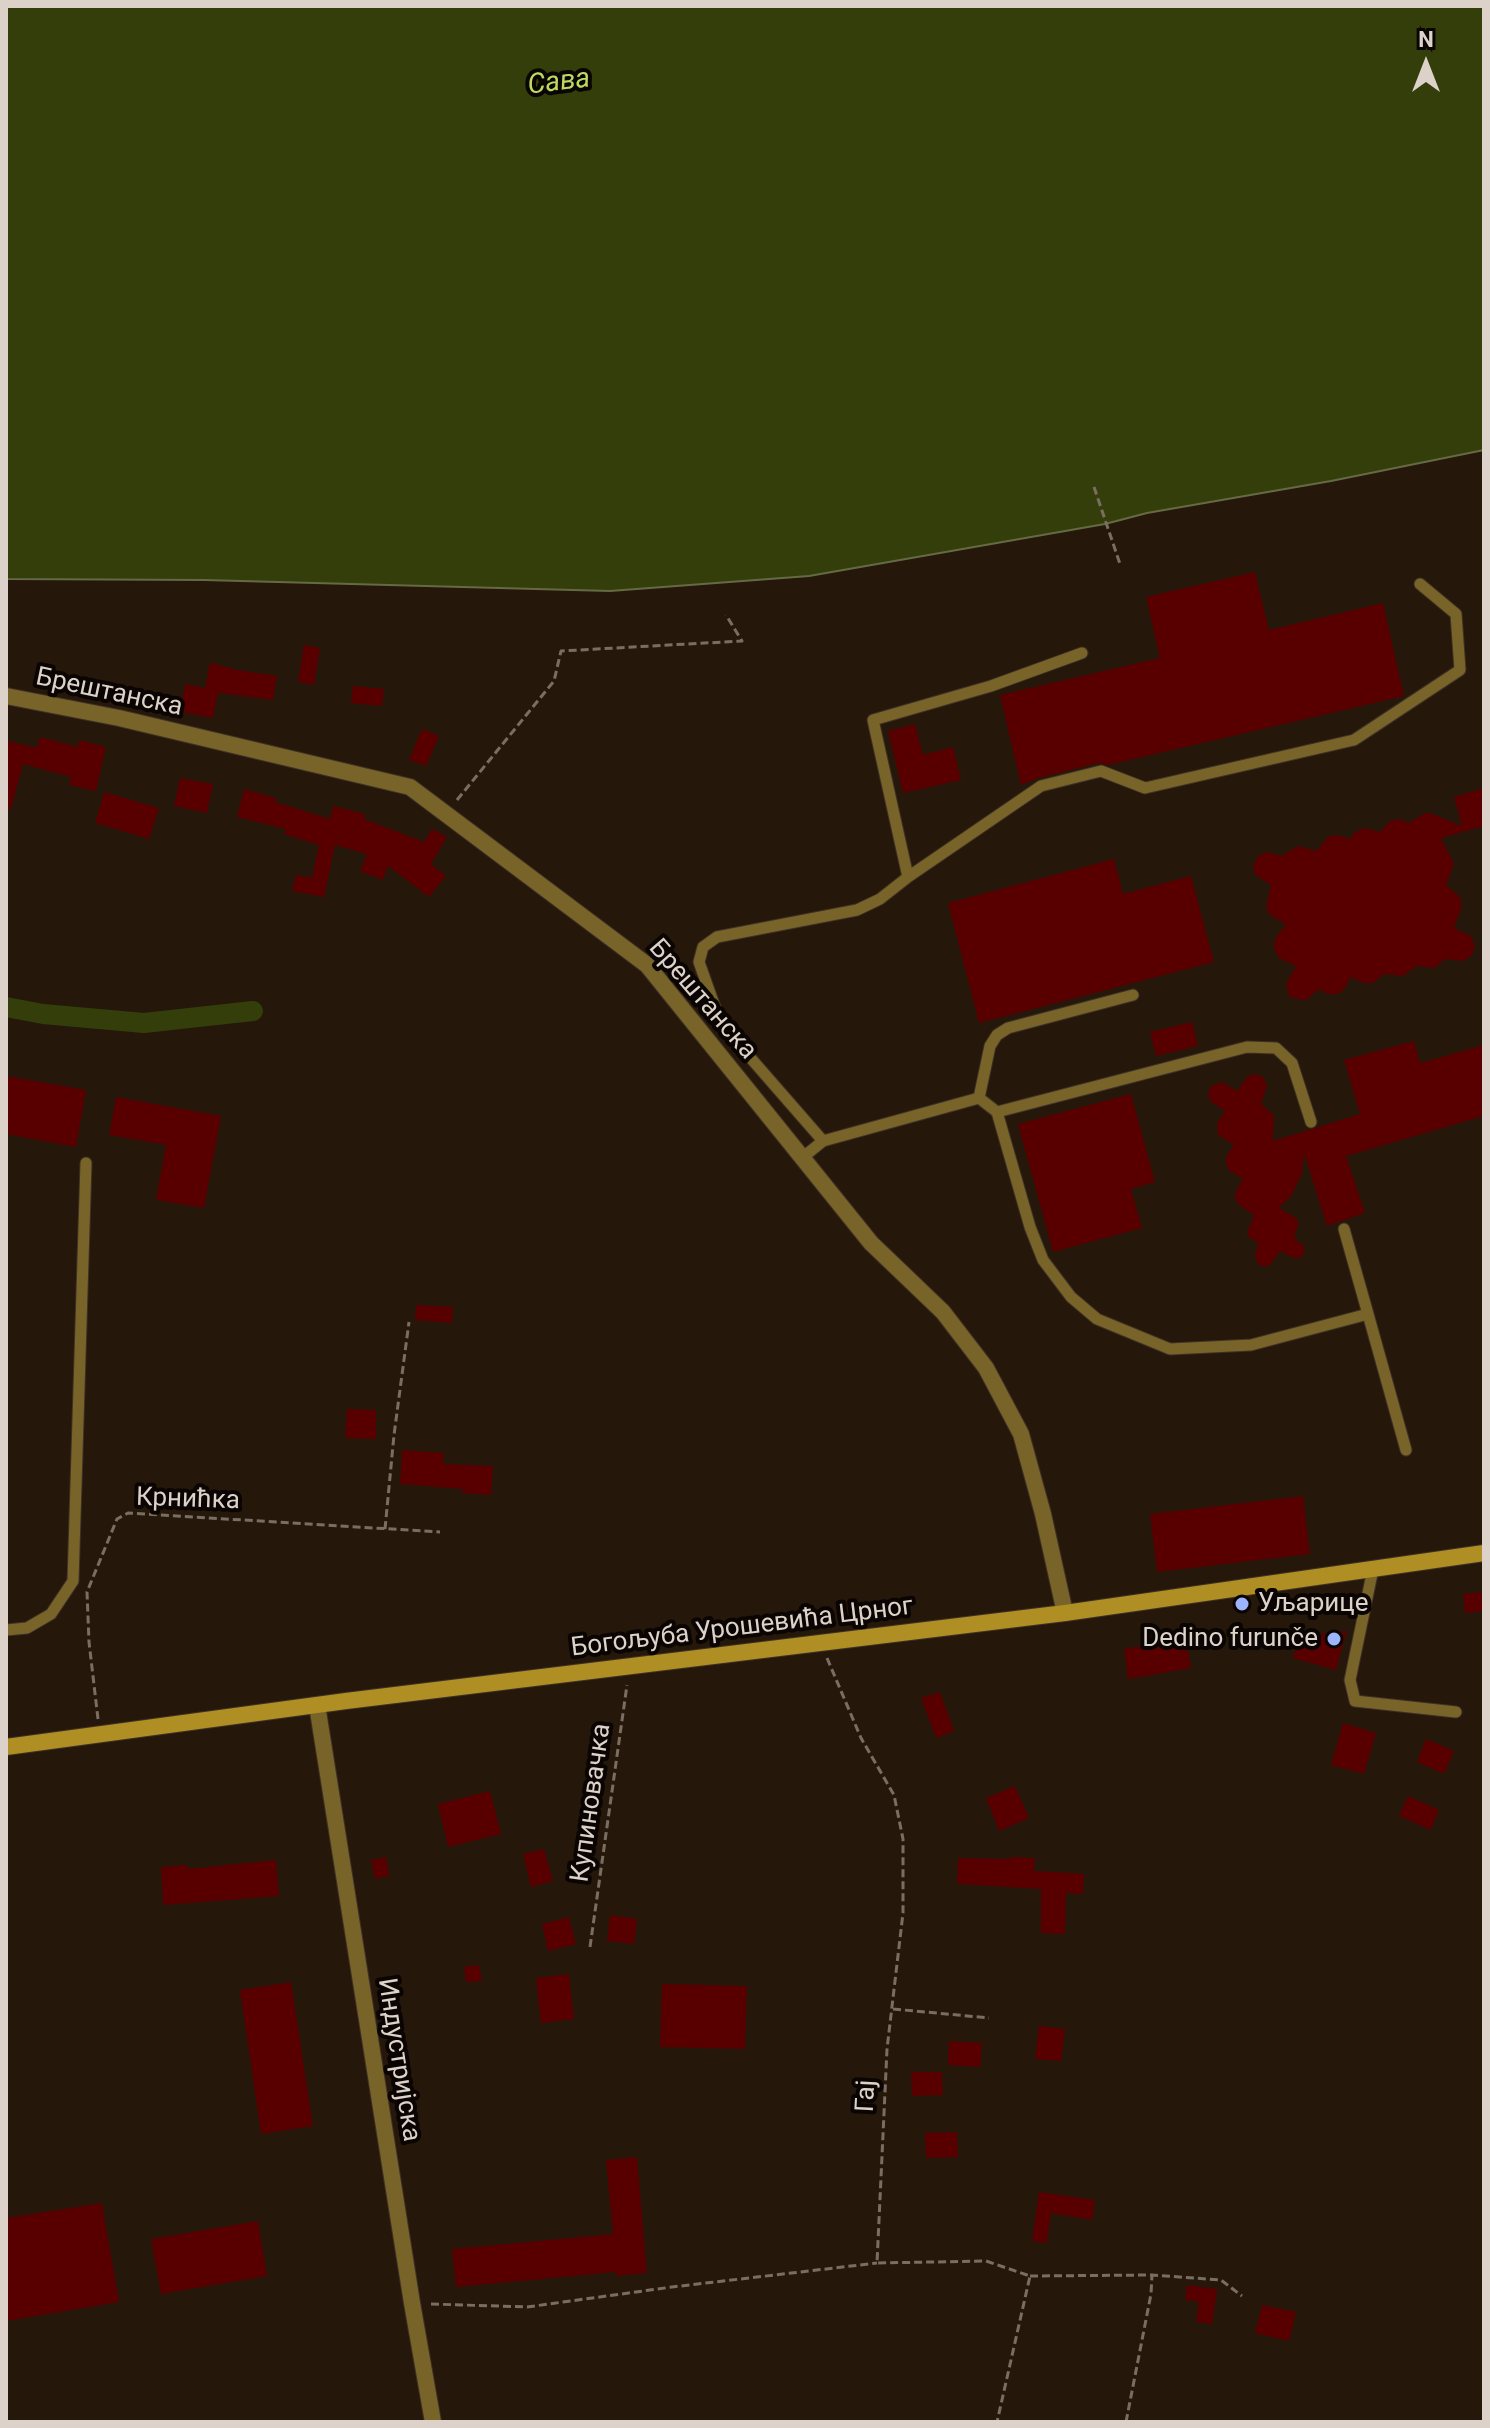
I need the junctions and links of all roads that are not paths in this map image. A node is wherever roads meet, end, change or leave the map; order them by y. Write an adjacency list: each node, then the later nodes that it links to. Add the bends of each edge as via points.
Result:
1 (1420, 584): 4 (lane, via 1456,614 1460,670 1354,740 1145,788 1101,771 1041,786)
2 (1082, 653): 4 (lane, via 873,720)
3 (6, 696): 10 (street, Брештанска, via 410,787 647,965)
4 (908, 877): 9 (lane, via 857,910 717,937 703,947 699,962 716,1010)
5 (1133, 995): 6 (lane, via 997,1035)
6 (979, 1098): 7 (lane); 9 (lane)
7 (997, 1112): 8 (lane, via 1247,1047 1276,1048 1292,1063); 13 (lane, via 1043,1260 1071,1297 1097,1319 1170,1349 1251,1345)
8 (1311, 1122)
9 (823, 1141): 10 (lane)
10 (802, 1158): 17 (street, Брештанска, via 871,1243 943,1312 986,1368 1021,1434)
11 (86, 1163): 18 (lane, via 73,1581 51,1614 27,1628)
12 (1344, 1229): 13 (lane)
13 (1368, 1314): 14 (lane)
14 (1406, 1450)
15 (1484, 1553): 16 (street, Богољуба Урошевића Црног)
16 (1373, 1569): 17 (street, Богољуба Урошевића Црног); 20 (lane, via 1350,1680 1355,1701)
17 (1065, 1613): 19 (street, Богољуба Урошевића Црног)
18 (6, 1630)
19 (317, 1705): 21 (street, Богољуба Урошевића Црног); 22 (street, Индустријска)
20 (1456, 1712)
21 (6, 1747)
22 (433, 2422)

